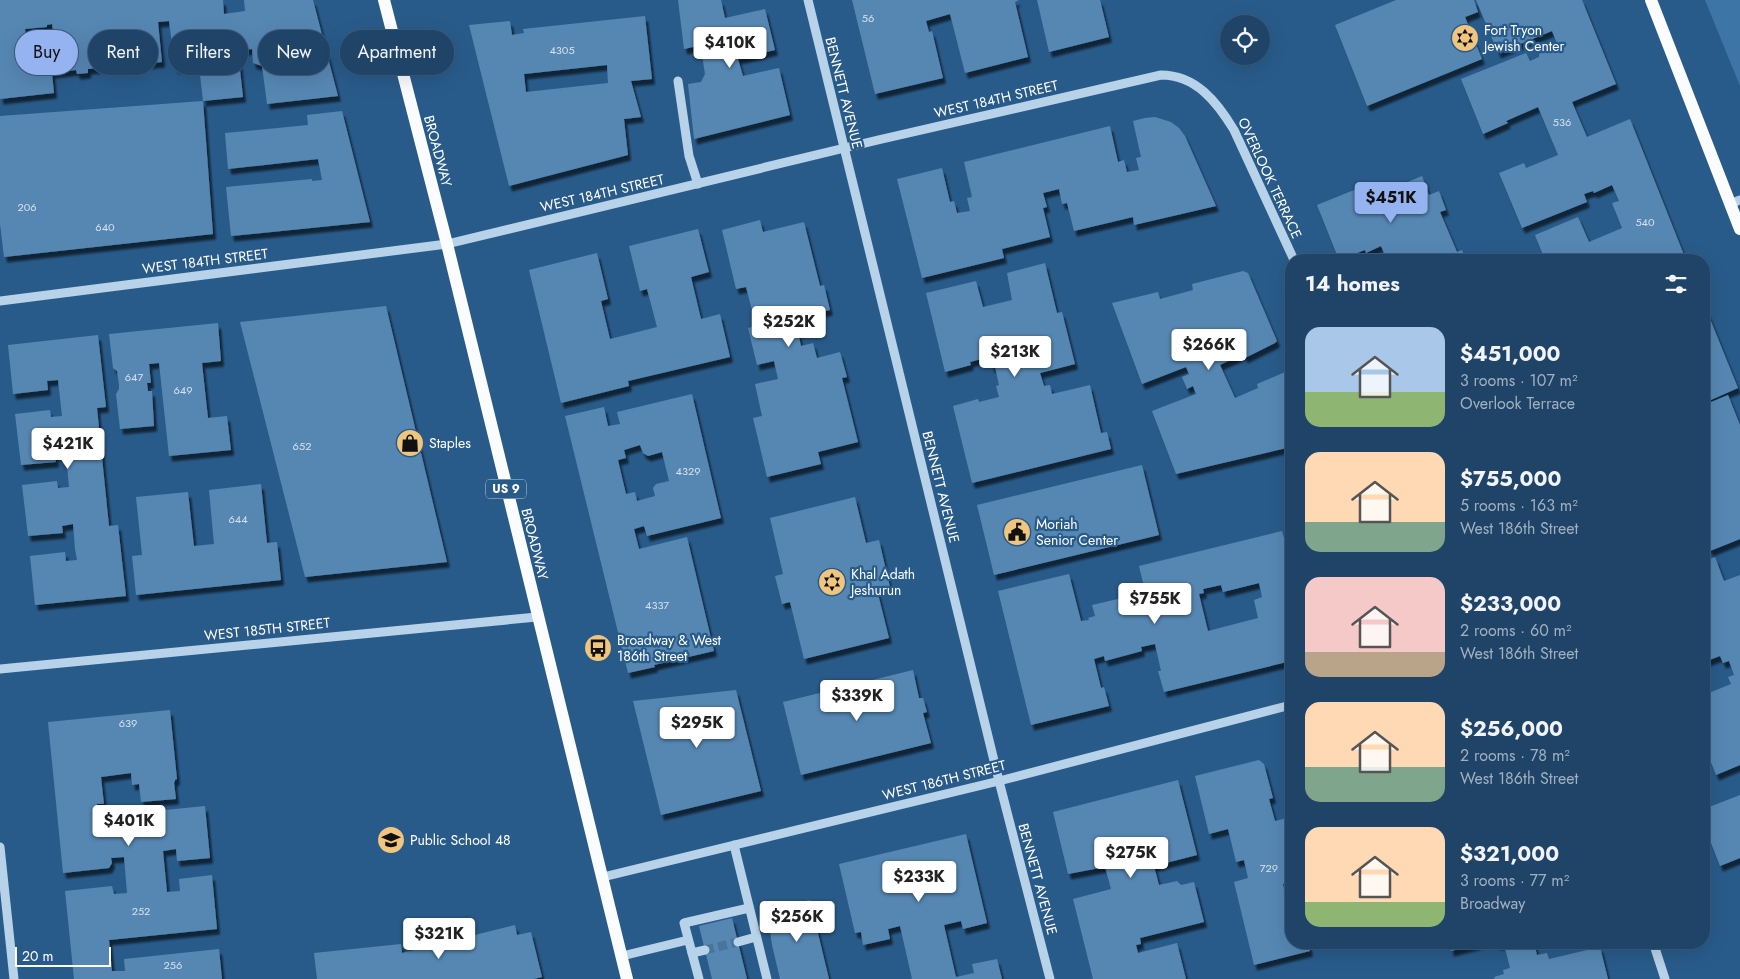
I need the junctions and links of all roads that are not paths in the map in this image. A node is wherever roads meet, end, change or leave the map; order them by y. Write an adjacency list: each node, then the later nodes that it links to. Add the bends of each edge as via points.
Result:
1 (384, 0): 10 (main road, BROADWAY / US 9)
2 (808, 0): 6 (street, BENNETT AVENUE)
3 (1651, 0): 8 (main road)
4 (678, 81): 7 (street, via 689,156)
5 (1200, 87): 6 (street, WEST 184TH STREET, via 1178,77 1161,75); 11 (street, OVERLOOK TERRACE, via 1216,103 1234,130)
6 (844, 149): 7 (street, WEST 184TH STREET); 16 (street, BENNETT AVENUE)
7 (698, 184): 10 (street, WEST 184TH STREET)
8 (1735, 202): 9 (main road)
9 (1740, 229)
10 (447, 244): 12 (street, WEST 184TH STREET); 13 (main road, BROADWAY / US 9)
11 (1291, 254)
12 (0, 301)
13 (537, 617): 14 (street, WEST 185TH STREET); 19 (main road, BROADWAY / US 9)
14 (0, 669)
15 (1285, 707): 16 (street, WEST 186TH STREET)
16 (999, 781): 17 (street, WEST 186TH STREET); 32 (street, BENNETT AVENUE)
17 (734, 845): 19 (street, WEST 186TH STREET); 20 (street)
18 (0, 847): 29 (street)
19 (603, 877): 27 (main road, BROADWAY / US 9)
20 (749, 908): 21 (street); 22 (street, via 684,922)
21 (756, 937): 23 (street); 28 (street)
22 (688, 940): 26 (street); 27 (street)
23 (738, 942)
24 (1655, 949): 33 (street)
25 (705, 950): 26 (street)
26 (692, 953): 31 (street)
27 (622, 956): 30 (main road, BROADWAY / US 9)
28 (764, 978)
29 (14, 979)
30 (628, 979)
31 (699, 979)
32 (1050, 979)
33 (1665, 979)

